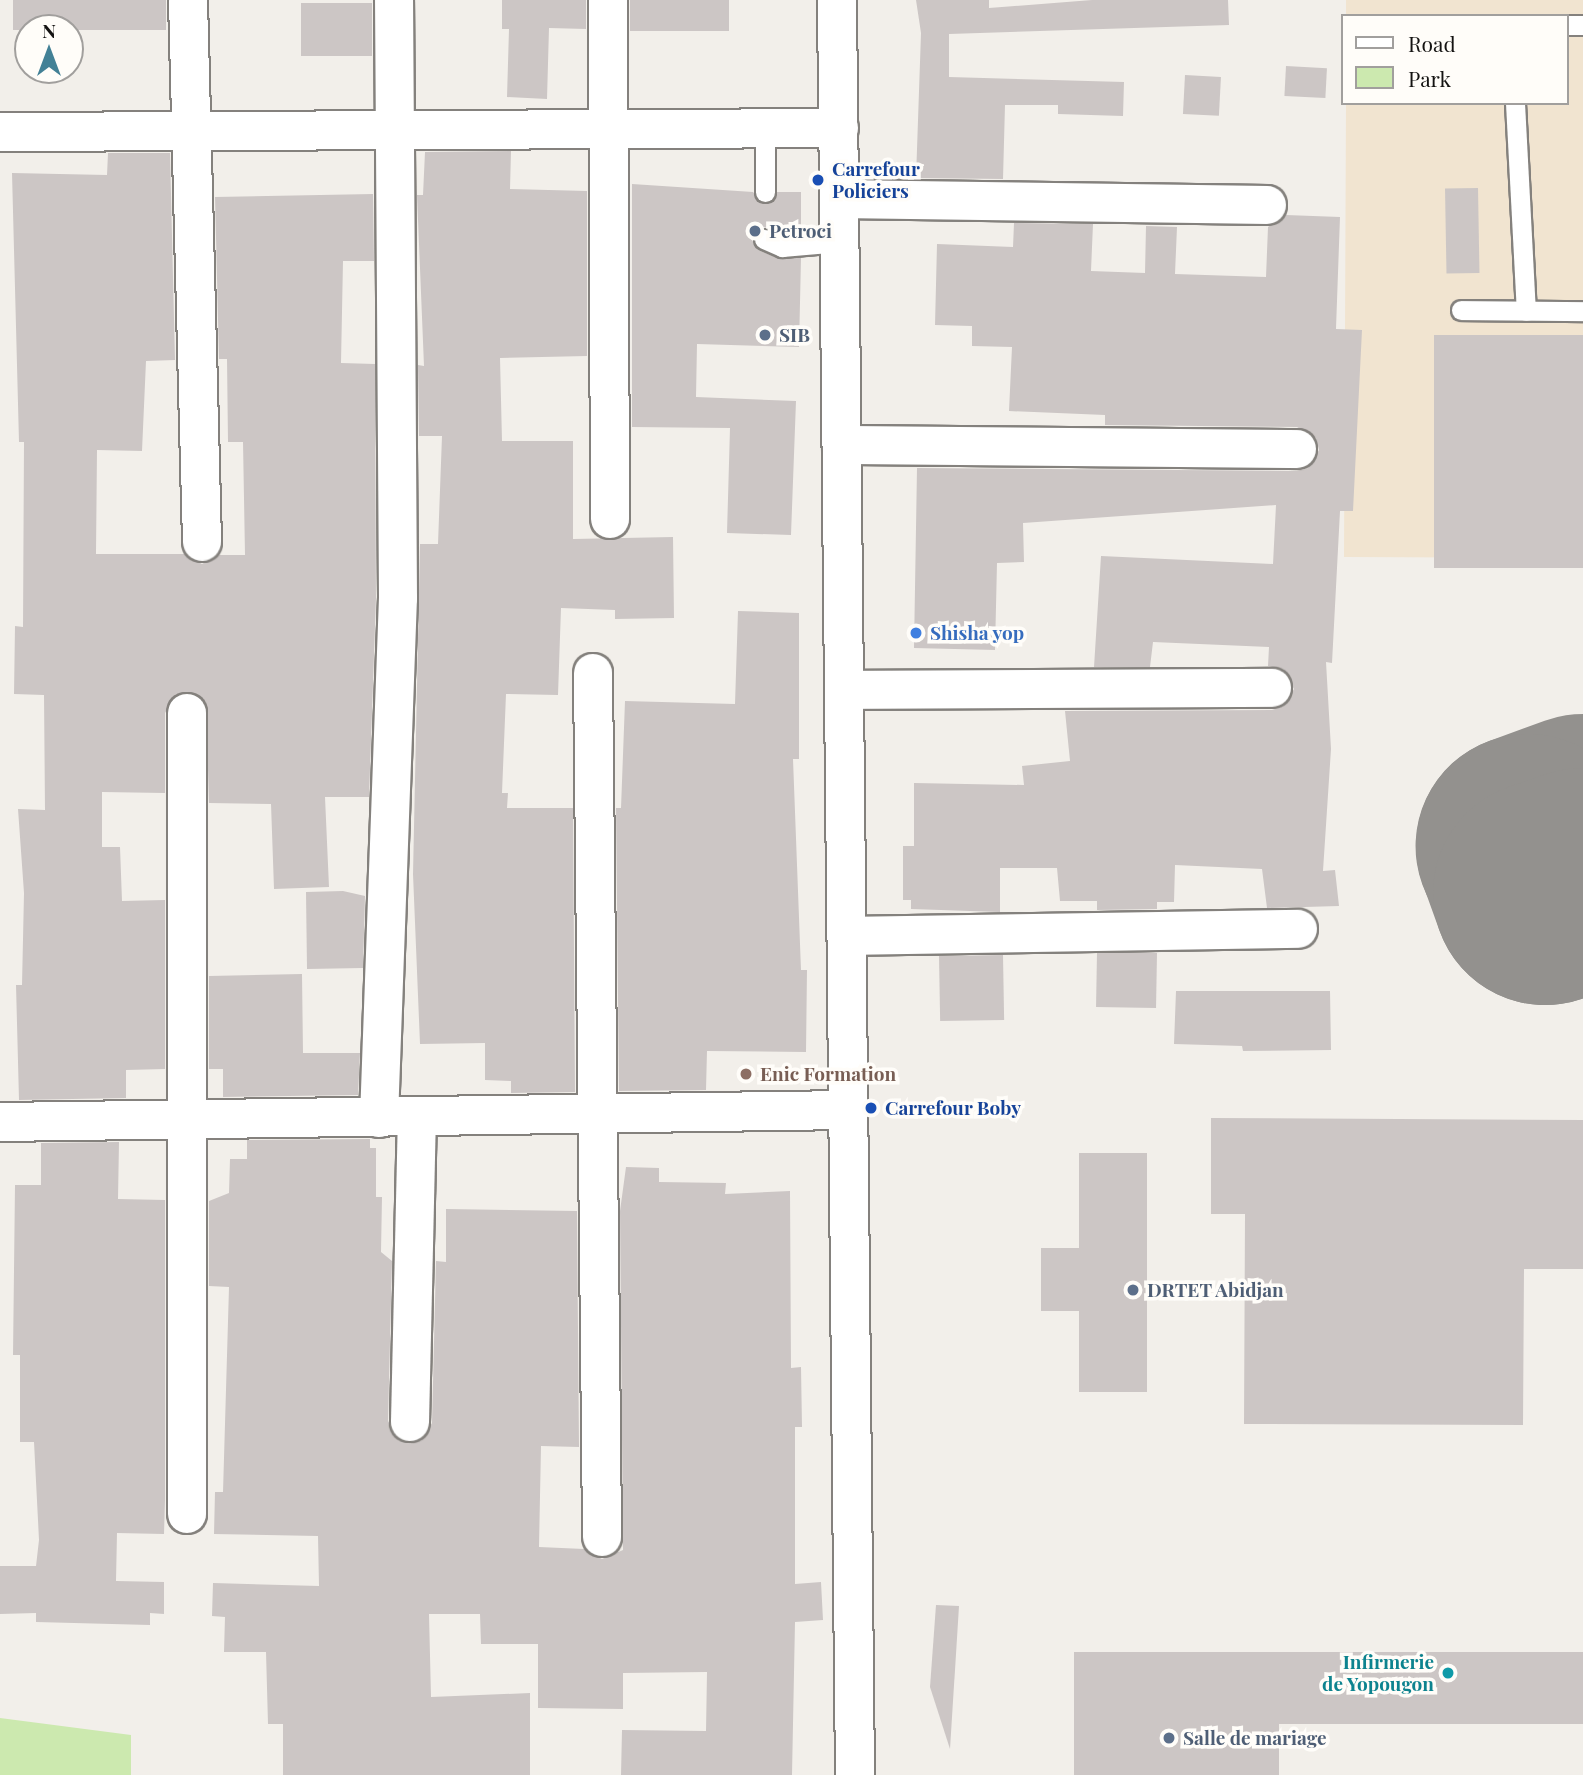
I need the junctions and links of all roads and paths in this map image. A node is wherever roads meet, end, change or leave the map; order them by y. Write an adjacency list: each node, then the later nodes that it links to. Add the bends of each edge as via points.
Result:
1 (188, 0): 9 (street)
2 (394, 0): 11 (street)
3 (608, 0): 8 (street)
4 (837, 0): 6 (street)
5 (1515, 105): 18 (lane)
6 (839, 128): 7 (street); 13 (street)
7 (765, 129): 8 (street); 12 (lane)
8 (606, 130): 11 (street); 22 (street)
9 (192, 131): 10 (street); 11 (street); 23 (street)
10 (0, 132)
11 (398, 133): 33 (street, via 398,598)
12 (765, 192)
13 (840, 199): 14 (street); 16 (street)
14 (1267, 205)
15 (764, 239): 16 (lane, via 782,247)
16 (840, 242): 20 (street)
17 (1461, 310): 18 (lane)
18 (1526, 310): 19 (lane)
19 (1583, 311)
20 (842, 445): 21 (street); 26 (street)
21 (1297, 449)
22 (610, 519)
23 (202, 542)
24 (593, 673): 31 (street)
25 (1272, 688): 26 (street)
26 (845, 690): 29 (street)
27 (187, 713): 34 (street)
28 (1298, 929): 29 (street)
29 (848, 936): 30 (street)
30 (849, 1110): 31 (street); 39 (street)
31 (595, 1114): 32 (street); 38 (street)
32 (416, 1117): 33 (street); 36 (street)
33 (379, 1118): 34 (street)
34 (184, 1121): 35 (street); 37 (street)
35 (0, 1122)
36 (410, 1423)
37 (187, 1514)
38 (603, 1537)
39 (855, 1775)

